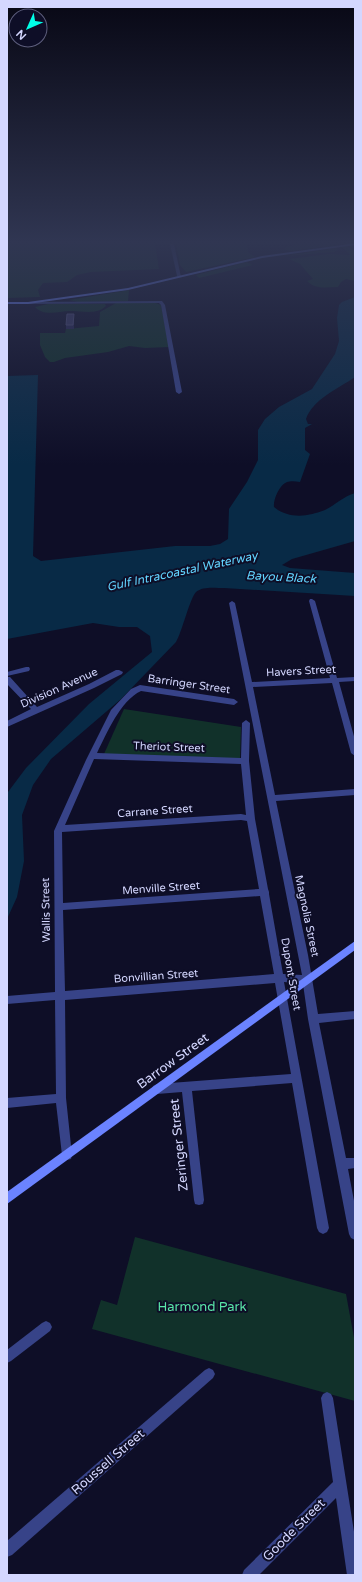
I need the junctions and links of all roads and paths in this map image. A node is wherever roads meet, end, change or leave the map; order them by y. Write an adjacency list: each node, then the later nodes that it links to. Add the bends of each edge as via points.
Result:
1 (165, 318): 2 (street)
2 (179, 392)
3 (312, 601): 10 (street)
4 (232, 603): 11 (street, Magnolia Street)
5 (26, 670): 7 (street)
6 (119, 672): 14 (street, Division Avenue, via 91,687)
7 (7, 674)
8 (7, 679): 14 (street)
9 (355, 679): 10 (street, Havers Street)
10 (334, 680): 11 (street, Havers Street); 17 (street)
11 (248, 685): 21 (street, Magnolia Street)
12 (140, 688): 13 (street, Barringer Street); 18 (street, Wallis Street, via 114,712)
13 (234, 702)
14 (35, 709): 16 (street, Division Avenue)
15 (246, 723): 19 (street, Dupont Street)
16 (7, 724)
17 (355, 753)
18 (92, 756): 19 (street, Theriot Street); 23 (street, Wallis Street)
19 (245, 760): 22 (street, Dupont Street)
20 (355, 792): 21 (street)
21 (270, 798): 28 (street, Magnolia Street)
22 (251, 819): 23 (street, Carrane Street, via 240,817); 24 (street, Dupont Street)
23 (59, 829): 25 (street, Wallis Street)
24 (265, 892): 25 (street, Menville Street); 27 (street, Dupont Street)
25 (58, 907): 29 (street, Wallis Street)
26 (355, 945): 28 (main road, Barrow Street)
27 (280, 978): 28 (street, Bonvillian Street); 29 (street, Bonvillian Street); 30 (street, Dupont Street)
28 (307, 980): 30 (main road, Barrow Street); 33 (street, Magnolia Street)
29 (60, 996): 31 (street, Bonvillian Street); 37 (street, Wallis Street)
30 (283, 997): 34 (street, Dupont Street); 36 (main road, Barrow Street)
31 (7, 1000)
32 (355, 1015): 33 (street)
33 (314, 1019): 41 (street, Magnolia Street)
34 (297, 1078): 35 (street); 44 (street, Dupont Street)
35 (187, 1087): 36 (street); 43 (street, Zeringer Street)
36 (158, 1089): 39 (main road, Barrow Street)
37 (62, 1098): 38 (street); 39 (street, Wallis Street)
38 (7, 1104)
39 (66, 1155): 42 (main road, Barrow Street)
40 (355, 1163): 41 (street)
41 (341, 1164): 45 (street, Magnolia Street)
42 (7, 1199)
43 (199, 1200)
44 (323, 1228)
45 (355, 1234)
46 (46, 1327): 47 (street)
47 (7, 1358)
48 (209, 1374): 51 (street, Roussell Street)
49 (327, 1398): 50 (street)
50 (339, 1486): 52 (street, Goode Street); 53 (street)
51 (7, 1550)
52 (249, 1575)
53 (354, 1575)

